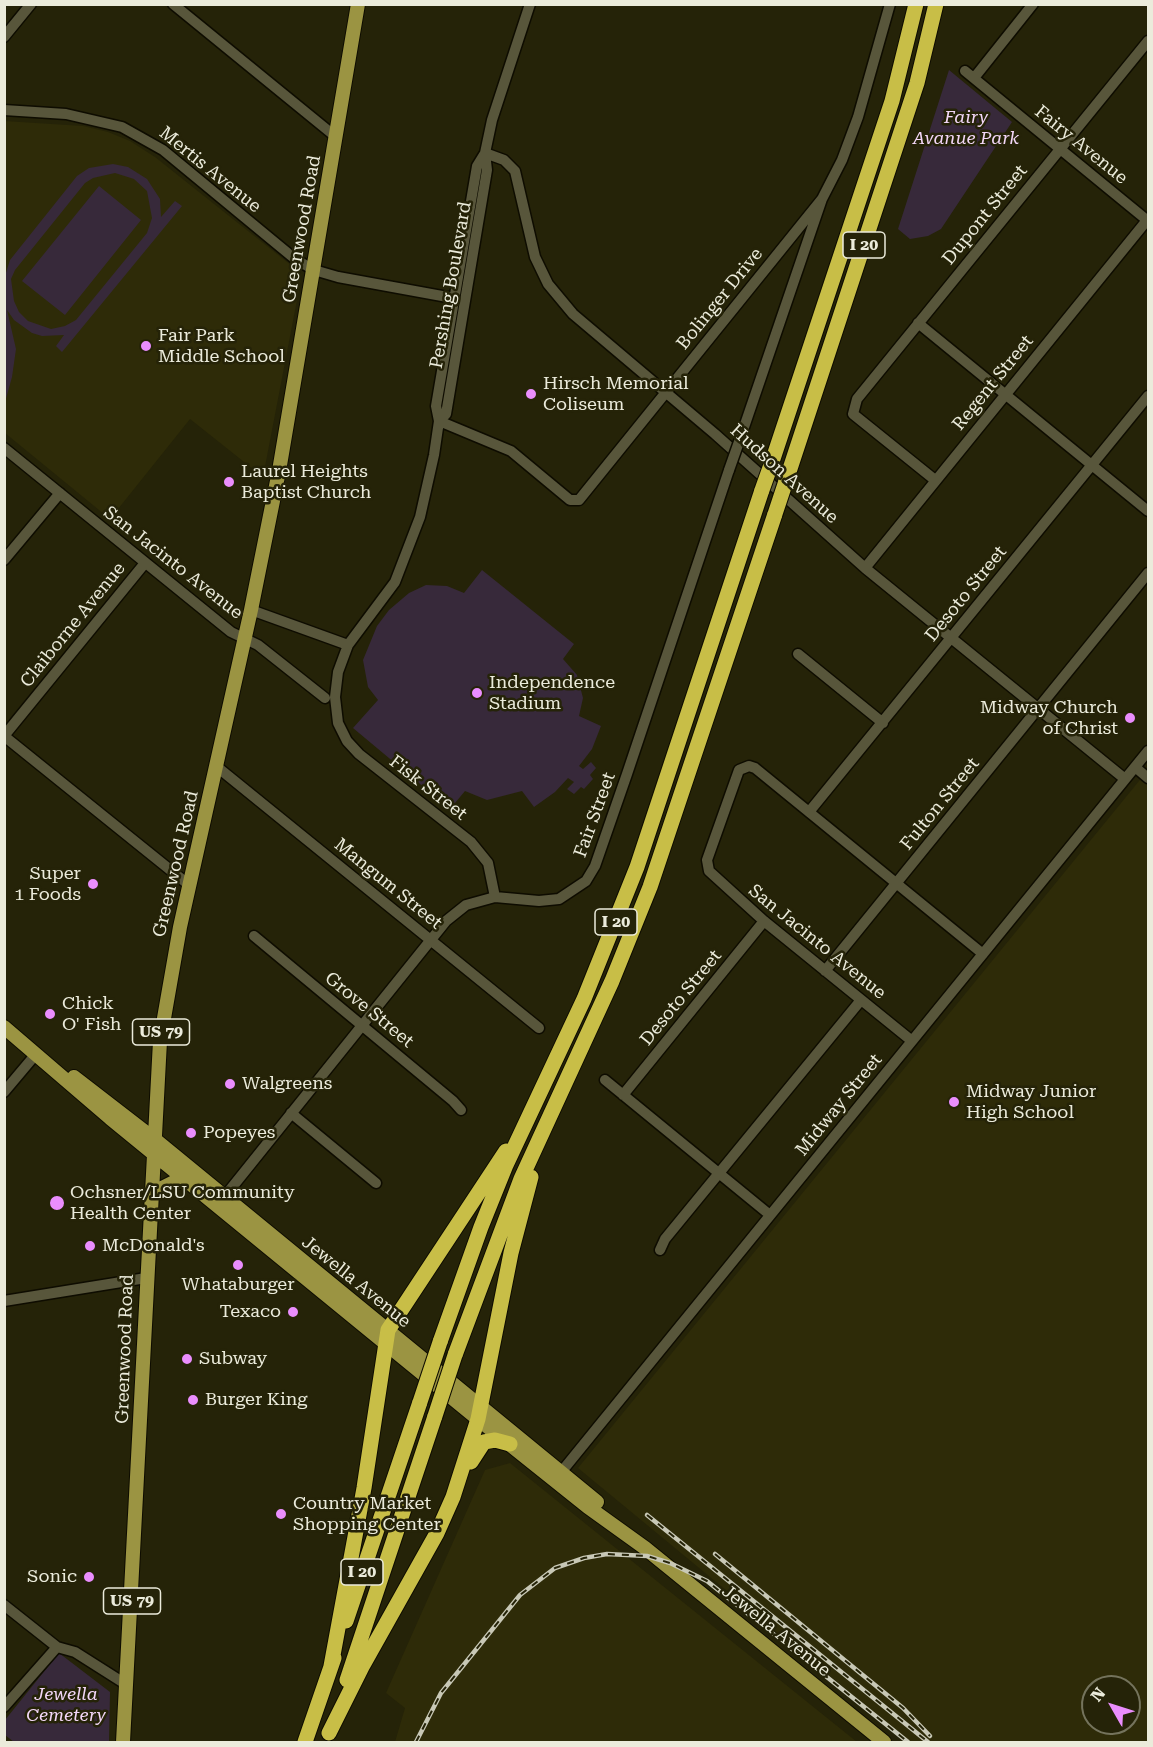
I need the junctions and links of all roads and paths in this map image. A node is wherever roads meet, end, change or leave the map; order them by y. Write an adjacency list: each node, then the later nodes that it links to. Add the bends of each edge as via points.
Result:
1 (32, 4): 9 (street)
2 (173, 4): 12 (street)
3 (358, 4): 12 (main road, Greenwood Road / US 79)
4 (530, 4): 14 (street, Pershing Boulevard)
5 (890, 4): 15 (street, Bolinger Drive, via 858,117)
6 (916, 4): 69 (highway, I 20, bridge, via 892,101 637,867 584,999)
7 (936, 4): 70 (highway, I 20, bridge, via 917,83 650,887 612,981)
8 (1033, 4): 13 (street, Fairy Avenue, via 969,75)
9 (4, 37)
10 (1149, 41): 13 (street, Dupont Street)
11 (4, 110): 17 (street, Mertis Avenue, via 82,116 140,136)
12 (336, 137): 17 (main road, Greenwood Road / US 79)
13 (1060, 149): 16 (street, Fairy Avenue); 19 (street, Dupont Street)
14 (485, 153): 18 (street, Pershing Boulevard, via 477,166); 20 (street, Hudson Avenue, via 510,165 519,178 531,246 555,293 573,314); 23 (street, Pershing Boulevard, via 487,170 446,414)
15 (822, 199): 20 (street, Bolinger Drive); 24 (street, Bolinger Drive)
16 (1148, 220): 21 (street, Regent Street)
17 (314, 270): 18 (street, Mertis Avenue); 34 (main road, Greenwood Road / US 79)
18 (453, 298): 23 (street, Pershing Boulevard, via 436,406)
19 (918, 323): 21 (street); 27 (street, Dupont Street, via 857,399 853,414)
20 (666, 393): 23 (street, Bolinger Drive, via 579,500 574,501 511,451); 32 (street, Hudson Avenue)
21 (1005, 394): 26 (street); 27 (street, Regent Street)
22 (1149, 396): 26 (street, Desoto Street)
23 (439, 421): 37 (street, Pershing Boulevard, via 425,496 400,571 386,598)
24 (740, 438): 52 (street, Fair Street, bridge, via 595,866 581,886 559,899)
25 (4, 448): 28 (street, San Jacinto Avenue)
26 (1092, 465): 29 (street); 36 (street, Desoto Street)
27 (935, 480): 32 (street, Regent Street)
28 (60, 493): 30 (street); 31 (street, San Jacinto Avenue)
29 (1149, 511)
30 (4, 560)
31 (145, 563): 35 (street, San Jacinto Avenue, via 231,632); 43 (street, Claiborne Avenue)
32 (864, 568): 36 (street, Hudson Avenue)
33 (1149, 573): 41 (street, Fulton Street)
34 (251, 610): 35 (main road, Greenwood Road / US 79); 37 (street)
35 (244, 637): 39 (street, San Jacinto Avenue); 45 (main road, Greenwood Road / US 79)
36 (951, 639): 41 (street, Hudson Avenue); 42 (street, Desoto Street)
37 (348, 645): 40 (street, Pershing Boulevard, via 338,672)
38 (798, 654): 42 (street)
39 (325, 698)
40 (335, 706): 52 (street, Fisk Street, via 342,734 359,754 471,842 489,863)
41 (1038, 709): 48 (street, Hudson Avenue); 50 (street, Fulton Street)
42 (883, 723): 49 (street, Desoto Street)
43 (4, 736): 51 (street)
44 (1149, 751): 46 (street, Midway Street)
45 (216, 766): 51 (main road, Greenwood Road / US 79); 55 (street, Mangum Street)
46 (1135, 767): 47 (street); 48 (street, Midway Street)
47 (1149, 778)
48 (1125, 779): 56 (street, Midway Street)
49 (809, 812): 50 (street); 53 (street, San Jacinto Avenue, via 755,768 743,767 736,774 707,864 713,877)
50 (896, 884): 56 (street); 57 (street, Fulton Street)
51 (189, 885): 71 (main road, Greenwood Road / US 79, via 160,1041)
52 (495, 897): 55 (street, Fair Street, via 466,905)
53 (764, 921): 57 (street, San Jacinto Avenue); 66 (street, Desoto Street)
54 (254, 936): 59 (street, Grove Street)
55 (431, 940): 59 (street, Fair Street); 61 (street, Mangum Street)
56 (983, 954): 62 (street, Midway Street)
57 (825, 971): 58 (street, San Jacinto Avenue)
58 (861, 1000): 62 (street, San Jacinto Avenue); 72 (street)
59 (361, 1025): 67 (street, Grove Street); 68 (street, Fair Street)
60 (4, 1027): 63 (main road, Jewella Avenue)
61 (539, 1028)
62 (912, 1041): 77 (street, Midway Street)
63 (36, 1054): 65 (street); 71 (main road, Jewella Avenue)
64 (605, 1080): 66 (street)
65 (4, 1092)
66 (623, 1095): 72 (street)
67 (461, 1110)
68 (291, 1113): 74 (street); 76 (street, Fair Street)
69 (520, 1134): 81 (highway, via 498,1161); 88 (highway, I 20, bridge, via 481,1227 440,1342)
70 (541, 1135): 82 (highway, via 511,1253); 91 (highway, I 20, bridge, via 498,1235 455,1356)
71 (152, 1145): 73 (main road, Jewella Avenue); 75 (main road, Greenwood Road / US 79); 76 (main road, Jewella Avenue)
72 (719, 1173): 77 (street); 78 (street, via 665,1239)
73 (188, 1182): 75 (main road, via 174,1182); 76 (main road, Jewella Avenue)
74 (376, 1182)
75 (150, 1194): 79 (main road, Greenwood Road / US 79)
76 (220, 1202): 81 (main road, Jewella Avenue)
77 (771, 1215): 84 (street, Midway Street)
78 (660, 1251)
79 (146, 1278): 80 (street); 89 (main road, Greenwood Road / US 79)
80 (4, 1301)
81 (386, 1337): 82 (main road, Jewella Avenue); 88 (highway, via 364,1488)
82 (479, 1412): 83 (main road, Jewella Avenue); 84 (main road, Jewella Avenue); 85 (highway)
83 (510, 1444): 84 (main road, Jewella Avenue); 85 (highway, via 495,1440 482,1444)
84 (558, 1476): 94 (main road, Jewella Avenue)
85 (453, 1497): 91 (highway)
86 (4, 1605): 87 (street)
87 (57, 1647): 89 (street, via 75,1652); 90 (street)
88 (331, 1666): 93 (highway, I 20)
89 (127, 1685): 92 (main road, Greenwood Road / US 79)
90 (6, 1703)
91 (327, 1738)
92 (123, 1743)
93 (305, 1743)
94 (884, 1743)

